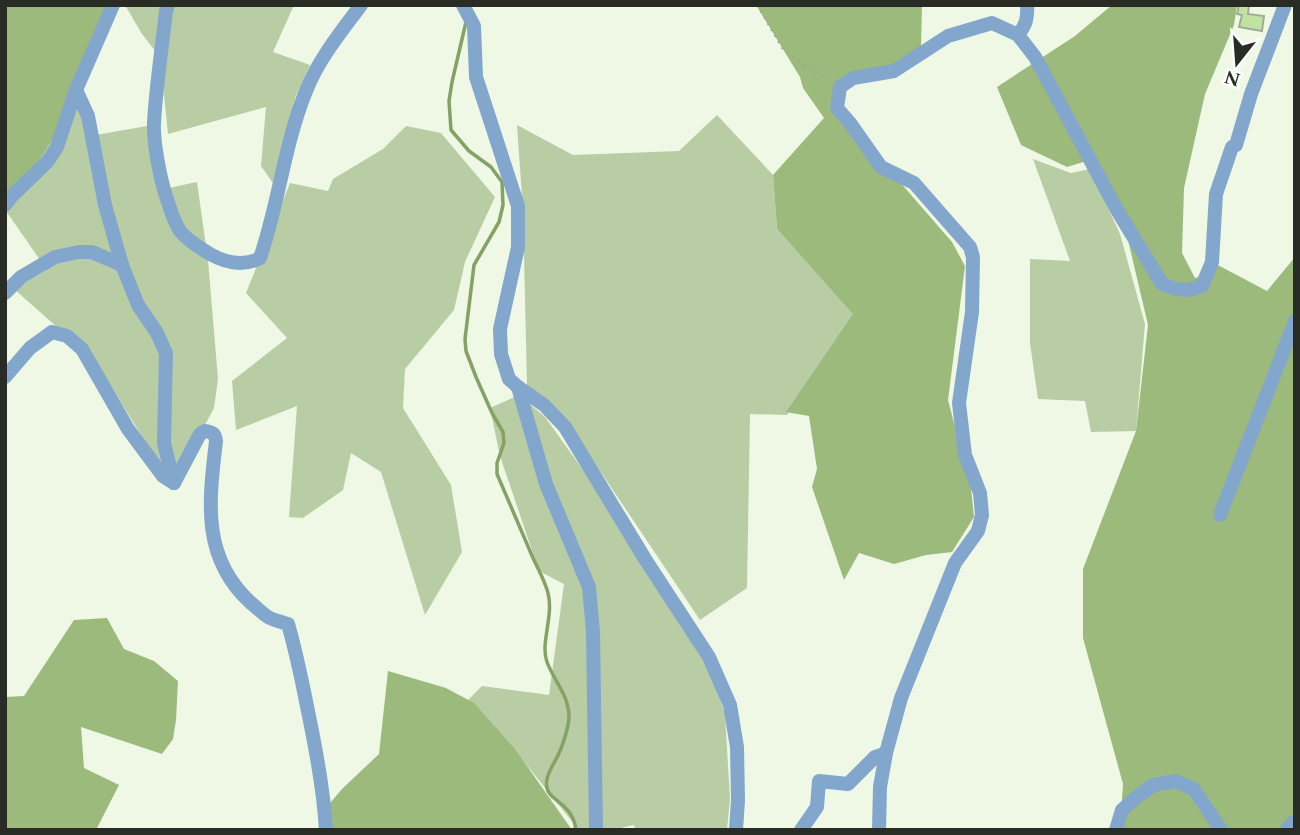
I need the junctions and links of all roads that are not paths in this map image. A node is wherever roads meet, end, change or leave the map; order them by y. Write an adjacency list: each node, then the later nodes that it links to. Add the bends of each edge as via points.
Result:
1 (113, 5): 8 (street)
2 (168, 5): 3 (street, via 154,125 162,182 181,231 209,253 236,264 260,258 306,89)
3 (361, 5)
4 (463, 5): 14 (street, via 474,26 476,77 518,206 519,247 500,329 509,379)
5 (1027, 5): 7 (street, via 1026,25)
6 (1284, 5): 7 (street, via 1216,194 1212,262 1202,286 1188,290 1162,284 1035,57)
7 (1018, 35): 17 (street, via 992,23 948,36 894,71 853,78 840,87 837,108 881,167 914,183 970,247 973,257 959,403 965,455 980,493 982,515 978,531 955,563 901,698)
8 (76, 90): 9 (street, via 57,147); 10 (street, via 88,116)
9 (5, 205)
10 (122, 265): 11 (street, via 92,252 55,257 21,277); 15 (street, via 138,305 166,353 164,443)
11 (5, 293)
12 (1295, 321): 16 (street)
13 (5, 377): 15 (street, via 30,348 52,332 68,337 82,349 128,429 163,476)
14 (518, 387): 20 (street, via 546,484 589,587); 21 (street, via 565,427 709,657 730,705 737,747)
15 (174, 483): 19 (street, via 200,435 205,430 212,432 216,436 211,490 215,549 242,595 267,617 288,624 325,799)
16 (1220, 515)
17 (886, 753): 22 (street, via 875,757 848,784 819,781 817,807); 23 (street)
18 (1295, 821): 26 (street)
19 (326, 830)
20 (596, 830)
21 (736, 830)
22 (801, 830)
23 (879, 830)
24 (1116, 830): 25 (street, via 1122,810 1138,796 1153,785 1175,781 1194,789)
25 (1221, 830)
26 (1287, 830)

